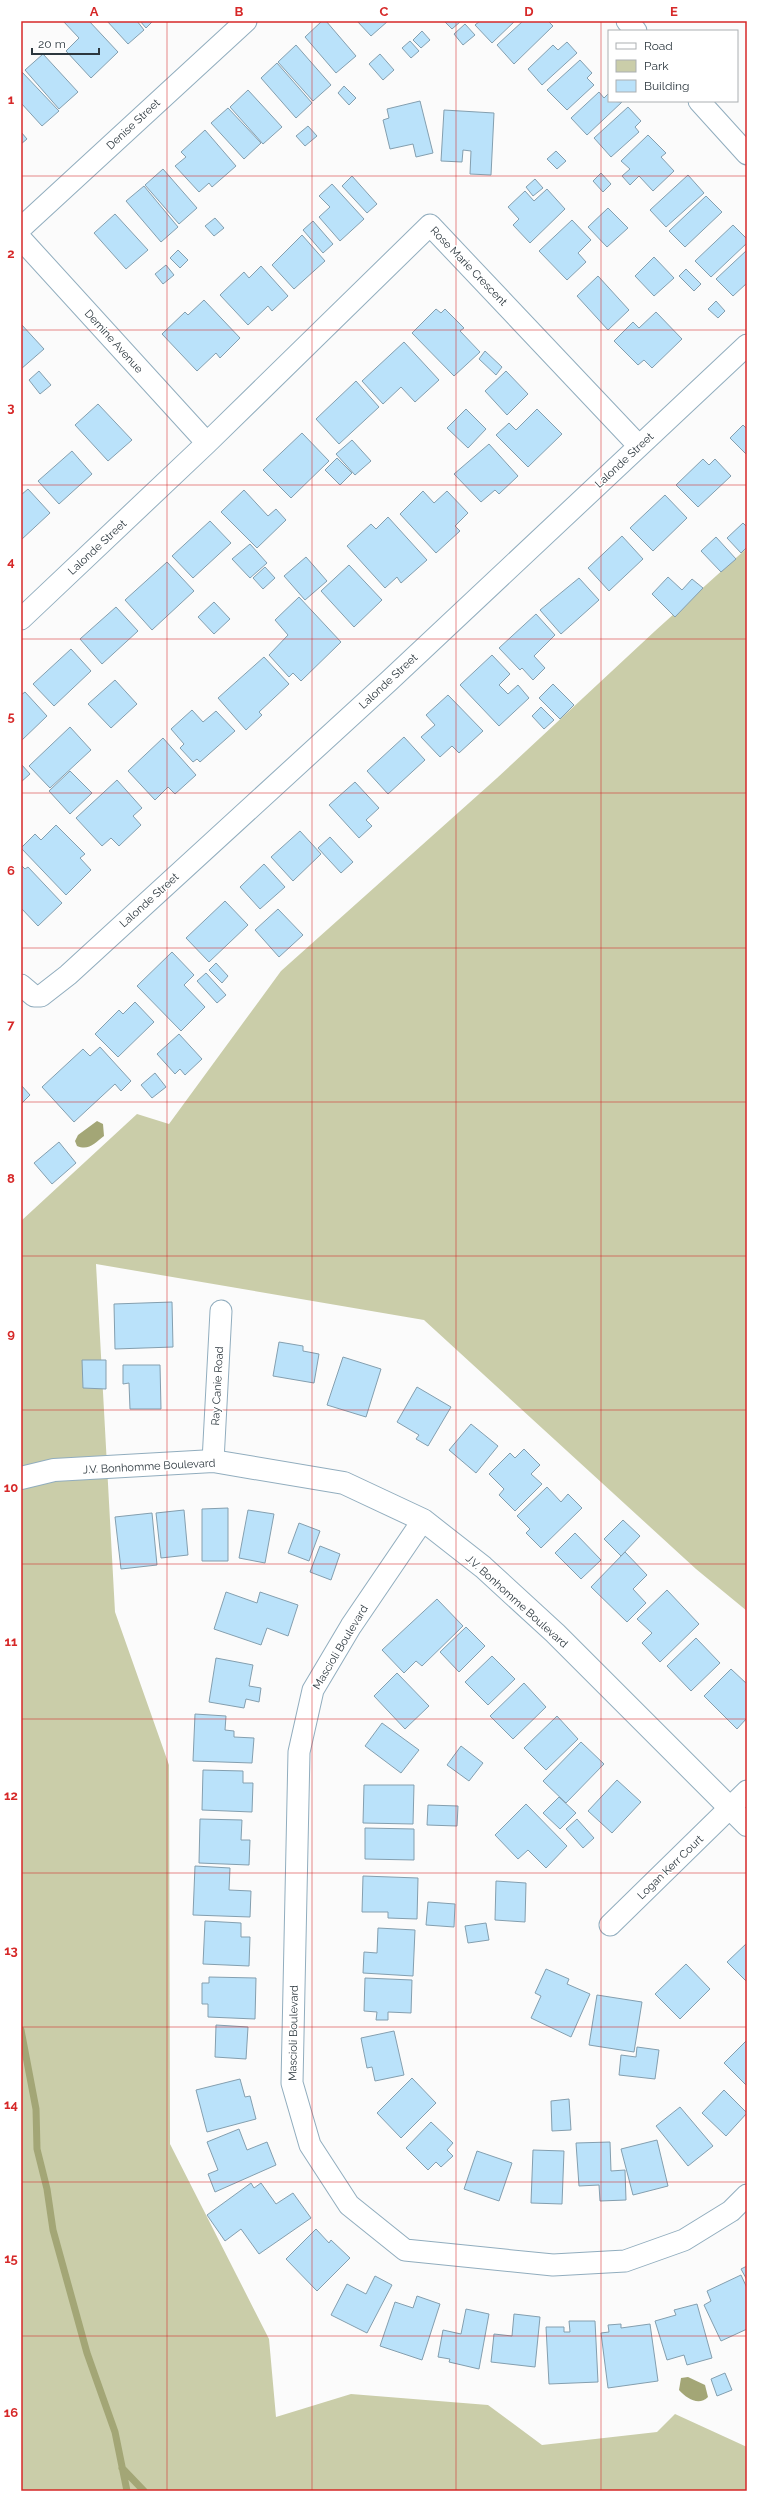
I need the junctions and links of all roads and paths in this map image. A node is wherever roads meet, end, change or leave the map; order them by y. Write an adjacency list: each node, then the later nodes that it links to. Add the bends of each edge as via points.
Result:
1 (246, 21): 4 (street, Denise Street)
2 (700, 102): 3 (street)
3 (747, 154)
4 (21, 228)
5 (21, 239): 7 (street, Demine Avenue)
6 (747, 345): 8 (street, Lalonde Street)
7 (207, 443): 8 (street, Rose Marie Crescent, via 430,224); 9 (street, Lalonde Street)
8 (639, 446): 10 (street, Lalonde Street, via 389,681 68,975 41,996 34,996)
9 (21, 619)
10 (21, 985)
11 (221, 1311): 12 (street, Ray Canie Road)
12 (214, 1461): 13 (street, J.V. Bonhomme Boulevard, via 54,1470); 14 (street, J.V. Bonhomme Boulevard, via 344,1483)
13 (21, 1478)
14 (422, 1520): 16 (street, J.V. Bonhomme Boulevard, via 483,1567 555,1634); 19 (street, Mascioli Boulevard, via 351,1626 313,1690 299,1752 292,2083 310,2145 349,2205 405,2250 553,2265 625,2261 684,2240 731,2210)
15 (747, 1791): 16 (street, Logan Kerr Court)
16 (730, 1808): 17 (street, J.V. Bonhomme Boulevard); 18 (street, Logan Kerr Court)
17 (747, 1826)
18 (610, 1925)
19 (747, 2195)

